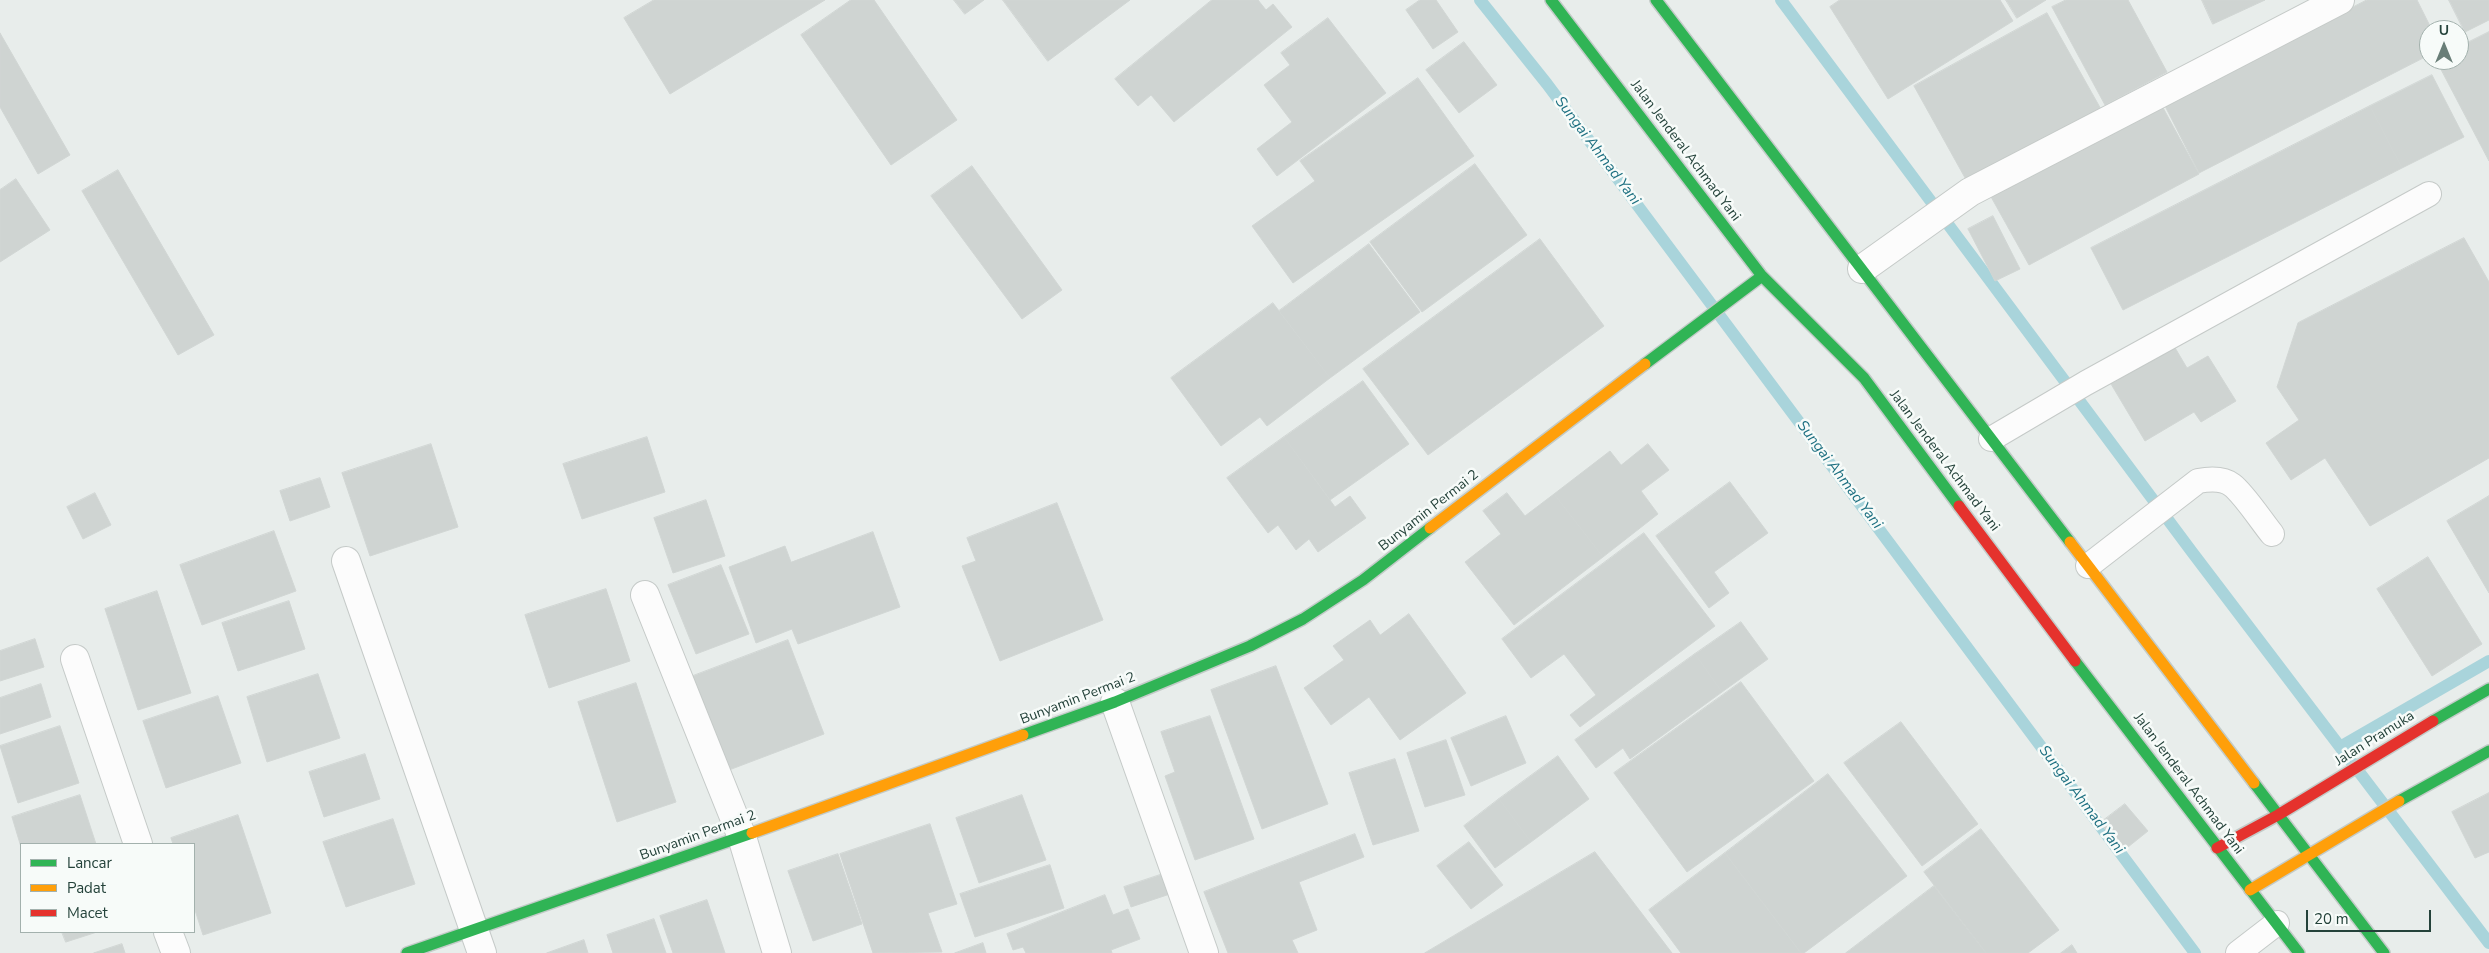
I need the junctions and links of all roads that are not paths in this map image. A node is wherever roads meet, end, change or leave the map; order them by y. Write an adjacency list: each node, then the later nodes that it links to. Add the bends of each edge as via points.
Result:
1 (1551, 0): 6 (main road, Jalan Jenderal Achmad Yani)
2 (1656, 0): 5 (main road)
3 (2340, 0): 5 (street, via 1970,192)
4 (2429, 194): 7 (lane)
5 (1862, 270): 7 (main road)
6 (1762, 276): 14 (main road, Bunyamin Permai 2, via 1363,580 1304,619 1250,646); 19 (main road, Jalan Jenderal Achmad Yani, via 1864,378)
7 (1991, 439): 10 (main road)
8 (2272, 534): 10 (lane, via 2233,485 2208,479 2198,481 2164,505)
9 (346, 561): 24 (street)
10 (2088, 566): 16 (main road)
11 (645, 595): 17 (street)
12 (75, 659): 18 (street)
13 (2489, 689): 16 (main road, Jalan Pramuka, via 2385,748)
14 (1114, 702): 17 (main road, Bunyamin Permai 2); 28 (street)
15 (2489, 750): 20 (main road)
16 (2278, 815): 19 (main road, Jalan Pramuka); 20 (main road)
17 (742, 837): 24 (main road, Bunyamin Permai 2); 27 (street)
18 (138, 843)
19 (2218, 848): 21 (main road, Jalan Jenderal Achmad Yani)
20 (2307, 855): 21 (main road); 31 (main road)
21 (2250, 890): 22 (main road, Jalan Jenderal Achmad Yani)
22 (2277, 923): 29 (lane); 30 (main road, Jalan Jenderal Achmad Yani)
23 (168, 933): 25 (street)
24 (479, 942): 26 (main road, Bunyamin Permai 2)
25 (176, 953)
26 (407, 953)
27 (777, 953)
28 (1204, 953)
29 (2238, 953)
30 (2298, 953)
31 (2384, 953)

